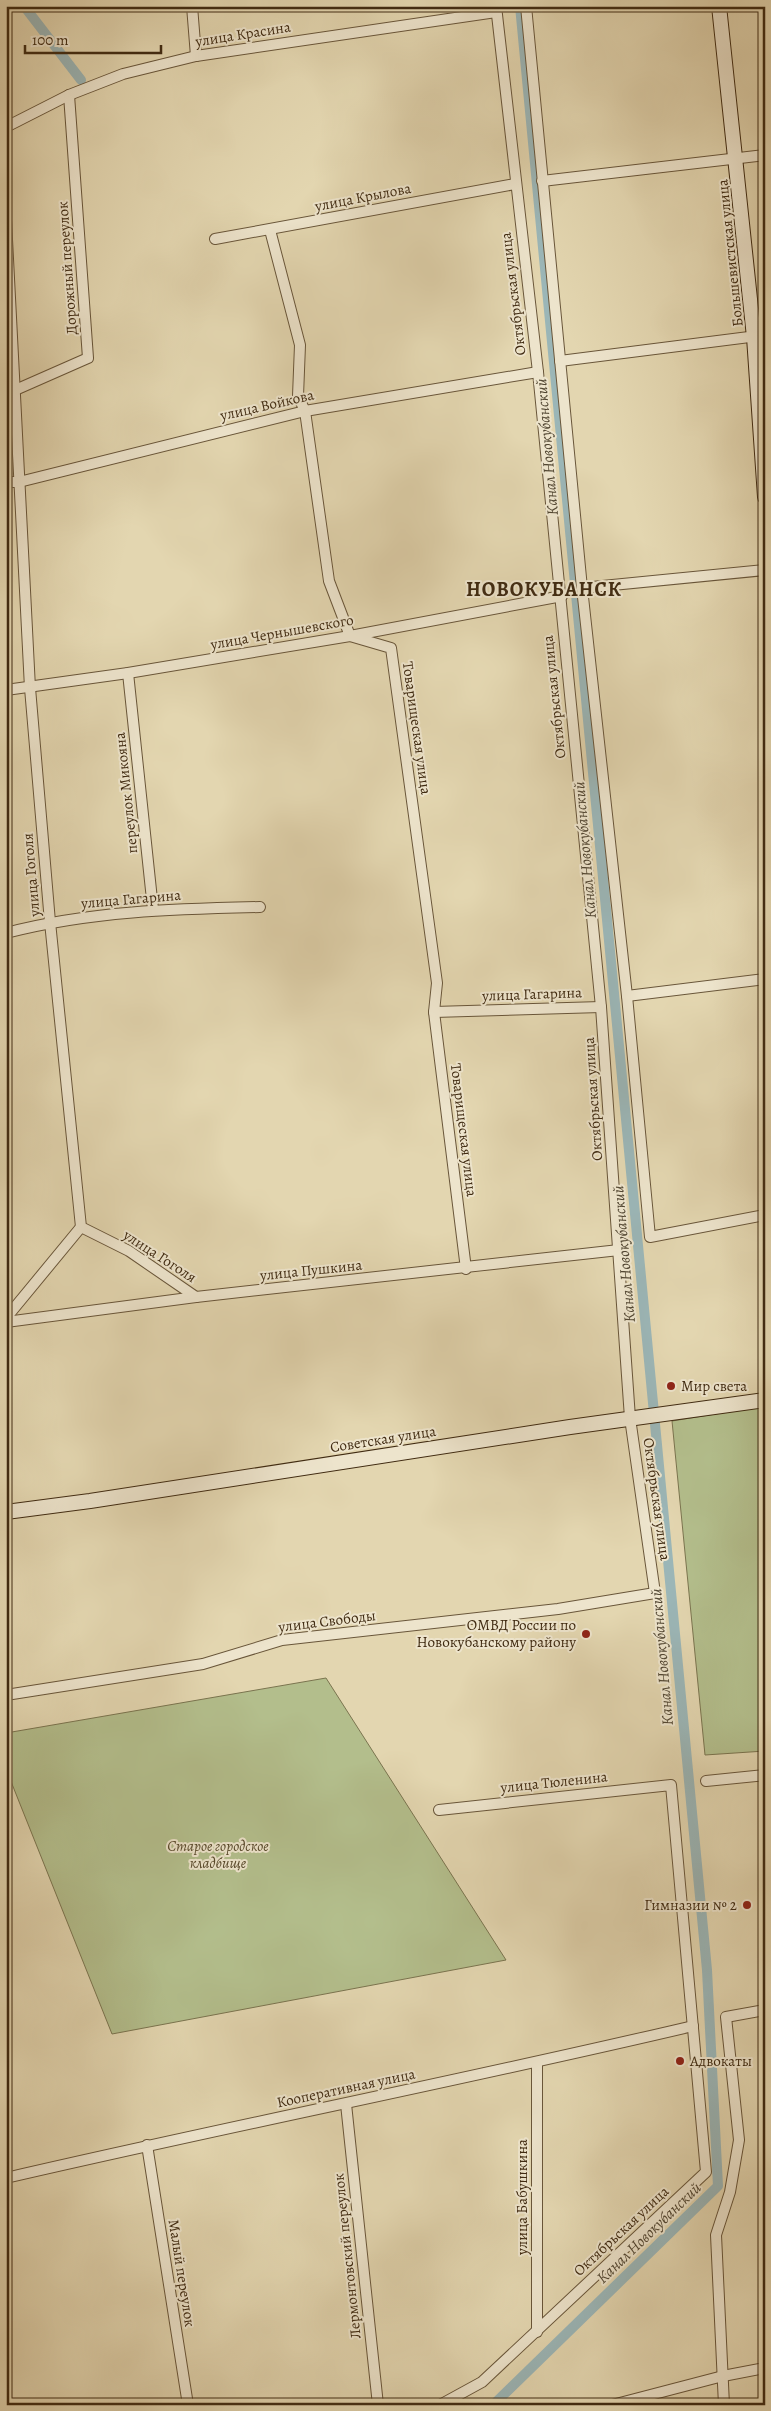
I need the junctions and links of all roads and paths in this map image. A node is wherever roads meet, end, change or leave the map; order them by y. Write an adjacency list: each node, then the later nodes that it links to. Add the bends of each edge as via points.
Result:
1 (192, 6): 5 (street)
2 (526, 6): 10 (street)
3 (720, 6): 9 (main road, Большевистская улица)
4 (496, 9): 5 (street, улица Красина); 11 (street, Октябрьская улица)
5 (196, 56): 6 (street, улица Красина, via 123,74)
6 (69, 95): 7 (street, улица Красина); 19 (street, Дорожный переулок, via 88,358)
7 (6, 127)
8 (765, 155): 9 (street)
9 (737, 158): 10 (street); 16 (main road, Большевистская улица)
10 (542, 181): 17 (street)
11 (515, 184): 13 (street, улица Крылова); 18 (street, Октябрьская улица)
12 (6, 220): 15 (street, улица Гоголя)
13 (270, 230): 14 (street, улица Крылова); 20 (street, via 300,345 298,396)
14 (215, 239)
15 (8, 295): 19 (street, улица Гоголя)
16 (760, 336): 17 (street); 23 (main road, Большевистская улица)
17 (560, 361): 25 (street)
18 (538, 372): 20 (street, улица Войкова); 26 (street, Октябрьская улица)
19 (14, 390): 22 (street, улица Гоголя)
20 (305, 411): 22 (street, улица Войкова); 27 (street, via 329,582)
21 (6, 482): 22 (street, улица Войкова)
22 (19, 482): 29 (street, улица Гоголя)
23 (765, 497)
24 (765, 570): 25 (street)
25 (582, 588): 36 (street)
26 (560, 596): 27 (street, улица Чернышевского); 37 (street, Октябрьская улица)
27 (350, 636): 28 (street, улица Чернышевского); 38 (street, Товарищеская улица, via 391,648 437,982)
28 (128, 673): 29 (street, улица Чернышевского); 32 (street, переулок Микояна)
29 (30, 688): 30 (street, улица Чернышевского); 33 (street, улица Гоголя)
30 (6, 690)
31 (260, 906): 32 (street, улица Гагарина)
32 (153, 909): 33 (street, улица Гагарина)
33 (50, 922): 34 (street, улица Гагарина); 40 (street, улица Гоголя)
34 (6, 933)
35 (765, 979): 36 (street)
36 (627, 996): 39 (street, via 650,1237)
37 (601, 1008): 38 (street, улица Гагарина); 41 (street, Октябрьская улица)
38 (434, 1012): 42 (street, Товарищеская улица)
39 (765, 1215)
40 (81, 1227): 43 (street, улица Гоголя, via 129,1251); 44 (street)
41 (619, 1250): 42 (street, улица Пушкина); 47 (street, Октябрьская улица)
42 (466, 1269): 43 (street, улица Пушкина)
43 (196, 1297): 45 (street, улица Пушкина)
44 (6, 1318)
45 (6, 1322)
46 (765, 1400): 47 (main road, Советская улица)
47 (630, 1418): 48 (main road, Советская улица); 49 (street, Октябрьская улица)
48 (6, 1512)
49 (655, 1593): 50 (street, улица Свободы, via 558,1609 282,1640 203,1664)
50 (6, 1695)
51 (765, 1775): 52 (street)
52 (706, 1781)
53 (672, 1785): 54 (street, улица Тюленина); 56 (street, Октябрьская улица)
54 (439, 1810)
55 (765, 2010): 63 (street, via 726,2017 739,2140 730,2192 716,2235)
56 (692, 2026): 57 (street, Кооперативная улица); 61 (street, Октябрьская улица, via 706,2172)
57 (536, 2063): 58 (street, Кооперативная улица); 61 (street, улица Бабушкина)
58 (346, 2104): 59 (street, Кооперативная улица); 65 (street, Лермонтовский переулок)
59 (147, 2145): 60 (street, Кооперативная улица); 64 (street, Малый переулок)
60 (6, 2178)
61 (537, 2332): 66 (street, via 482,2382)
62 (765, 2368): 63 (street)
63 (723, 2376): 67 (street); 68 (street)
64 (188, 2405)
65 (378, 2405)
66 (440, 2405)
67 (612, 2405)
68 (724, 2405)

